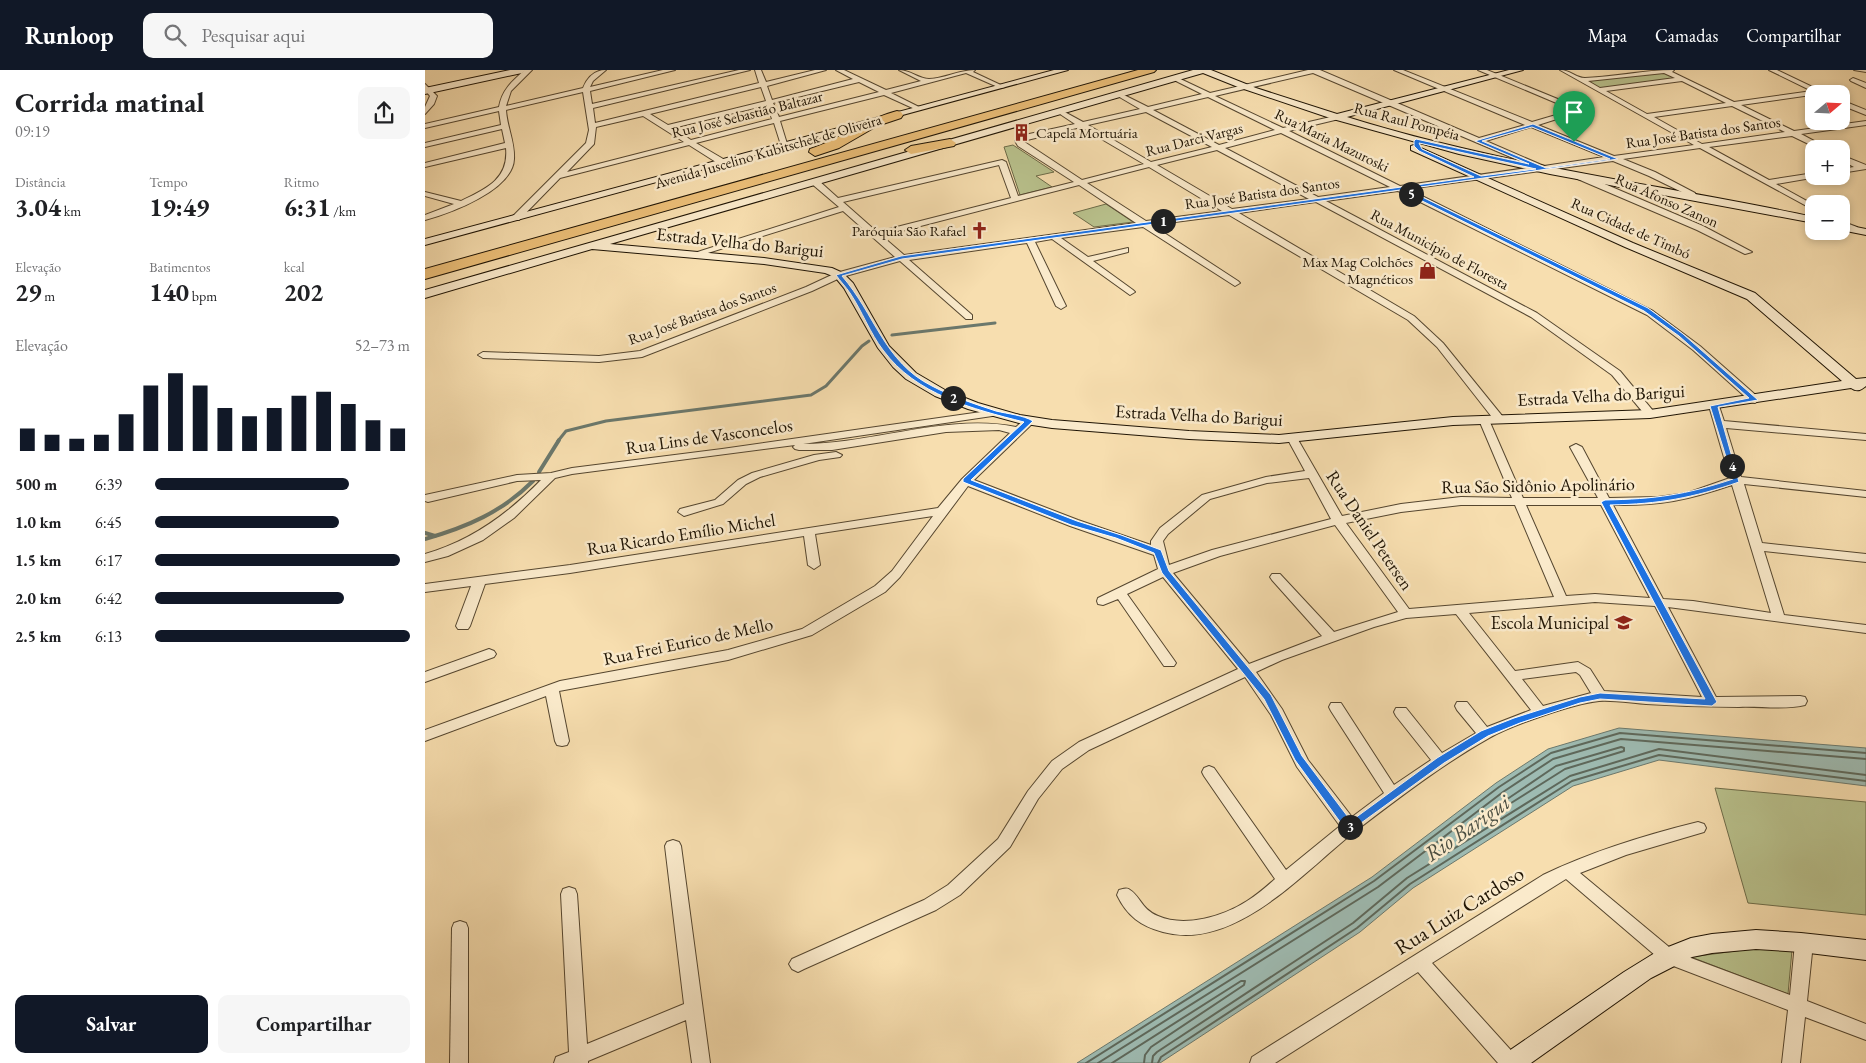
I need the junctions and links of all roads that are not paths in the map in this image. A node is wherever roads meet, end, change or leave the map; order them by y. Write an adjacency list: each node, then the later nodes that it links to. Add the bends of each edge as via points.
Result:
1 (521, 70): 41 (main road)
2 (529, 70): 57 (street, via 508,90)
3 (603, 70): 42 (street, via 588,82)
4 (672, 70): 25 (street)
5 (747, 70): 40 (street)
6 (758, 70): 35 (street)
7 (823, 70): 35 (street)
8 (839, 70): 30 (street)
9 (903, 70): 33 (street)
10 (968, 70): 33 (street, Rua José Sebastião Baltazar); 38 (street)
11 (1064, 70): 38 (main road)
12 (1120, 70): 93 (highway, Avenida Juscelino Kubitschek de Oliveira)
13 (1150, 70): 103 (highway)
14 (1203, 70): 27 (main road); 39 (main road, Rua Raul Pompéia)
15 (1314, 70): 39 (street); 53 (street)
16 (1397, 70): 43 (street)
17 (1481, 70): 26 (street)
18 (1519, 70): 26 (main road, Rua Darci Vargas)
19 (1563, 70): 31 (street)
20 (1665, 70): 21 (street); 28 (street); 31 (street)
21 (1671, 70)
22 (1773, 70): 36 (street)
23 (1857, 70): 24 (street)
24 (1866, 70)
25 (648, 76): 29 (street); 42 (street)
26 (1496, 76): 43 (main road, Rua Darci Vargas); 70 (street, via 1580,110)
27 (1174, 78): 47 (main road); 48 (street, Rua Maria Mazuroski)
28 (1684, 79): 44 (street); 54 (street)
29 (655, 80)
30 (859, 80): 45 (street); 52 (street)
31 (1581, 80): 44 (street)
32 (1853, 80): 37 (street)
33 (927, 82): 45 (street, Rua José Sebastião Baltazar)
34 (662, 84): 40 (street)
35 (763, 84): 51 (street); 52 (street)
36 (1806, 85)
37 (1866, 86)
38 (1002, 87): 58 (main road)
39 (1245, 87): 48 (street); 66 (main road, Rua Raul Pompéia)
40 (669, 88): 46 (street); 56 (street)
41 (427, 89): 61 (street, via 433,100)
42 (586, 89): 56 (street); 57 (street)
43 (1444, 89): 53 (main road, Rua Darci Vargas); 70 (street)
44 (1599, 90): 65 (street)
45 (885, 92): 58 (street); 67 (street, Rua José Sebastião Baltazar)
46 (677, 93)
47 (1119, 94): 59 (street, Rua Município de Floresta); 60 (main road)
48 (1209, 95): 59 (street); 76 (street, Rua Maria Mazuroski)
49 (1805, 95): 54 (street)
50 (685, 97): 51 (street)
51 (692, 102): 62 (street)
52 (769, 102): 67 (street); 74 (street)
53 (1390, 103): 66 (main road, Rua Darci Vargas); 79 (street)
54 (1734, 104): 65 (street); 77 (street)
55 (1850, 106): 63 (street)
56 (589, 107): 73 (street)
57 (502, 108): 71 (street); 72 (street)
58 (919, 109): 64 (main road)
59 (1147, 110): 69 (street); 86 (street, Rua Município de Floresta)
60 (1059, 111): 69 (street); 81 (main road)
61 (425, 112)
62 (643, 113): 73 (street); 74 (street)
63 (1866, 113)
64 (897, 115): 85 (main road); 93 (highway, via 866,126 835,145)
65 (1645, 116): 87 (street)
66 (1335, 117): 75 (main road, Rua Raul Pompéia); 76 (street, Rua Darci Vargas)
67 (776, 121): 80 (street, Rua José Sebastião Baltazar); 85 (street)
68 (1866, 123): 77 (street, Rua José Batista dos Santos)
69 (1082, 125): 95 (street); 107 (street, via 1019,141)
70 (1533, 125): 79 (street); 89 (street)
71 (425, 126)
72 (505, 126): 83 (street); 84 (street)
73 (592, 126): 102 (street, via 590,144)
74 (666, 128): 80 (street)
75 (1376, 130): 82 (main road, Rua Cidade de Timbó)
76 (1282, 131): 86 (street, Rua Darci Vargas); 109 (street, Rua Maria Mazuroski)
77 (1794, 134): 78 (street); 87 (street, Rua José Batista dos Santos)
78 (1806, 140)
79 (1478, 141): 98 (street)
80 (690, 143): 91 (street); 102 (street, Rua José Sebastião Baltazar)
81 (950, 143): 103 (highway); 106 (main road)
82 (1412, 143): 96 (main road, Rua Raul Pompéia); 105 (main road, Rua Cidade de Timbó)
83 (425, 145)
84 (508, 145): 92 (street); 115 (street, via 511,162 506,174 494,185)
85 (785, 145): 91 (main road)
86 (1219, 147): 95 (street, Rua Darci Vargas); 113 (street, Rua Município de Floresta)
87 (1702, 147): 88 (street, Rua José Batista dos Santos); 108 (street)
88 (1636, 156): 89 (street, Rua José Batista dos Santos); 94 (street)
89 (1615, 159): 98 (street, Rua José Batista dos Santos); 111 (street)
90 (1850, 161): 97 (street)
91 (722, 162): 120 (main road)
92 (425, 164)
93 (784, 164): 137 (highway, Avenida Juscelino Kubitschek de Oliveira)
94 (1649, 164)
95 (1151, 165): 107 (street, Rua Darci Vargas); 118 (street)
96 (1526, 166): 98 (main road, Rua Raul Pompéia); 100 (street, Rua José Batista dos Santos)
97 (1865, 168): 99 (street)
98 (1545, 169): 100 (street, Rua José Batista dos Santos); 101 (main road, Rua Raul Pompéia)
99 (1850, 170)
100 (1515, 173): 105 (street, Rua José Batista dos Santos)
101 (1574, 174): 111 (main road, Rua Raul Pompéia); 133 (street, Rua Afonso Zanon)
102 (559, 176): 120 (street)
103 (770, 177): 138 (highway)
104 (1805, 177): 108 (street)
105 (1480, 178): 109 (street, Rua José Batista dos Santos); 146 (main road, Rua Cidade de Timbó, via 1751,296 1834,369)
106 (815, 182): 114 (street); 131 (main road)
107 (1080, 183): 112 (street, Rua Darci Vargas); 122 (street)
108 (1767, 183): 116 (street)
109 (1401, 189): 113 (street, Rua José Batista dos Santos); 148 (street, Rua Maria Mazuroski, via 1646,310 1681,335)
110 (425, 194): 115 (street)
111 (1692, 195): 121 (main road, Rua Raul Pompéia)
112 (1015, 200): 114 (street, via 1002,162); 125 (street, Rua Darci Vargas)
113 (1318, 200): 118 (street, Rua José Batista dos Santos); 151 (street, Rua Município de Floresta, via 1534,315 1616,373)
114 (837, 201): 117 (street)
115 (461, 203): 119 (street)
116 (1805, 203)
117 (845, 208): 125 (street); 134 (street)
118 (1231, 212): 122 (street, Rua José Batista dos Santos); 152 (street, via 1411,318 1440,345)
119 (425, 218)
120 (516, 218): 128 (main road)
121 (1805, 218)
122 (1144, 224): 126 (street, Rua José Batista dos Santos); 140 (street)
123 (1850, 228): 124 (main road)
124 (1866, 232)
125 (876, 235): 135 (street)
126 (1054, 237): 129 (street, Rua José Batista dos Santos); 136 (street)
127 (425, 238): 128 (street)
128 (438, 239): 130 (main road)
129 (1031, 240): 135 (street, Rua José Batista dos Santos); 143 (street)
130 (425, 242)
131 (593, 246): 134 (main road, Estrada Velha do Barigui); 142 (main road)
132 (1125, 250): 136 (street)
133 (1748, 252)
134 (692, 255): 139 (main road, Estrada Velha do Barigui, via 815,268 828,270)
135 (901, 258): 139 (street, Rua José Batista dos Santos); 144 (street)
136 (1087, 260): 141 (street)
137 (425, 263)
138 (425, 274)
139 (842, 278): 145 (street, Rua José Batista dos Santos, via 631,357); 150 (main road, Estrada Velha do Barigui, via 877,337 904,370 940,393)
140 (1235, 282)
141 (1130, 292)
142 (425, 294)
143 (1061, 306)
144 (969, 317)
145 (483, 355)
146 (1860, 383): 147 (main road); 148 (main road, Estrada Velha do Barigui)
147 (1866, 392)
148 (1755, 400): 149 (main road, Estrada Velha do Barigui)
149 (1714, 406): 151 (main road, Estrada Velha do Barigui); 155 (street)
150 (995, 413): 154 (main road, Estrada Velha do Barigui); 160 (street, Rua Lins de Vasconcelos)
151 (1650, 414): 152 (main road, Estrada Velha do Barigui)
152 (1499, 419): 153 (main road, Estrada Velha do Barigui)
153 (1484, 420): 159 (main road, Estrada Velha do Barigui); 168 (street)
154 (1029, 421): 156 (street, Rua Frei Eurico de Mello); 159 (main road, Estrada Velha do Barigui, via 1199,436)
155 (1719, 424): 157 (street); 164 (street)
156 (1018, 431): 158 (street, via 999,427 946,429); 165 (street, Rua Frei Eurico de Mello)
157 (1866, 437)
158 (885, 438): 160 (street, via 826,448); 171 (street, via 852,452 818,457 756,475 742,482 719,502)
159 (1292, 438): 162 (street, Rua Daniel Petersen)
160 (771, 445): 163 (street, Rua Lins de Vasconcelos)
161 (1576, 447): 169 (street)
162 (1312, 474): 172 (street, Rua Daniel Petersen); 175 (street, via 1261,481 1206,497 1164,531 1157,541)
163 (551, 476): 167 (street, Rua Lins de Vasconcelos, via 511,479); 176 (street, via 496,526 457,548)
164 (1737, 480): 166 (street, Rua São Sidônio Apolinário); 169 (street, Rua São Sidônio Apolinário, via 1674,498); 174 (street)
165 (966, 481): 170 (street, Rua Frei Eurico de Mello); 175 (street)
166 (1866, 494)
167 (429, 498)
168 (1519, 502): 169 (street, Rua São Sidônio Apolinário); 172 (street, Rua São Sidônio Apolinário, via 1450,502); 184 (street)
169 (1605, 502): 186 (street)
170 (942, 510): 173 (street, Rua Ricardo Emílio Michel); 198 (street, Rua Frei Eurico de Mello, via 897,574 880,589 807,632 757,648)
171 (684, 512)
172 (1338, 520): 179 (street, Rua São Sidônio Apolinário, via 1216,553); 188 (street, Rua Daniel Petersen)
173 (809, 532): 178 (street); 181 (street, Rua Ricardo Emílio Michel)
174 (1757, 546): 177 (street); 189 (street)
175 (1158, 552): 179 (street)
176 (425, 558)
177 (1866, 558)
178 (814, 565)
179 (1165, 571): 183 (street, Rua São Sidônio Apolinário); 195 (street)
180 (1276, 577): 192 (street)
181 (479, 582): 182 (street, Rua Ricardo Emílio Michel); 190 (street)
182 (425, 588)
183 (1120, 593): 185 (street, Rua São Sidônio Apolinário); 194 (street)
184 (1561, 600): 186 (street, via 1595,598); 187 (street)
185 (1103, 601)
186 (1657, 602): 189 (street); 201 (street, via 1666,613)
187 (1459, 609): 188 (street); 196 (street)
188 (1406, 614): 192 (street)
189 (1779, 619): 191 (street)
190 (463, 626)
191 (1866, 629)
192 (1331, 637): 195 (street)
193 (489, 654): 197 (street)
194 (1169, 663)
195 (1247, 670): 212 (street, via 1272,705 1302,763); 224 (street, via 1084,746 1057,765 1033,795 1005,843 954,890 930,905)
196 (1512, 676): 199 (street, via 1578,667 1585,672); 205 (street)
197 (425, 677)
198 (552, 689): 207 (street, Rua Frei Eurico de Mello); 208 (street)
199 (1600, 696): 201 (street); 205 (street)
200 (1800, 701): 201 (street)
201 (1712, 702)
202 (1462, 706): 206 (street)
203 (1336, 707): 211 (street)
204 (1401, 712): 209 (street)
205 (1540, 712): 206 (street)
206 (1485, 734): 209 (street)
207 (425, 736)
208 (562, 742)
209 (1440, 761): 211 (street)
210 (1209, 772): 216 (street)
211 (1392, 794): 212 (street)
212 (1350, 827): 216 (street)
213 (1698, 828): 215 (street, Rua Luiz Cardoso, via 1625,847)
214 (673, 846): 226 (street)
215 (1567, 871): 222 (street); 223 (street, Rua Luiz Cardoso, via 1529,891)
216 (1285, 881): 218 (street, via 1247,910 1195,926 1157,924 1144,917)
217 (569, 894): 228 (street)
218 (1125, 896)
219 (460, 928): 229 (street)
220 (1804, 943): 221 (main road); 222 (main road, via 1718,943); 225 (street)
221 (1866, 950)
222 (1669, 957): 225 (street); 232 (main road, via 1637,974)
223 (1420, 960): 231 (street, Rua Luiz Cardoso); 232 (street)
224 (798, 964)
225 (1797, 1006): 227 (street); 233 (street)
226 (694, 1008): 228 (street); 230 (street)
227 (1866, 1032)
228 (574, 1061)
229 (459, 1063)
230 (701, 1063)
231 (1259, 1063)
232 (1511, 1063)
233 (1791, 1063)

